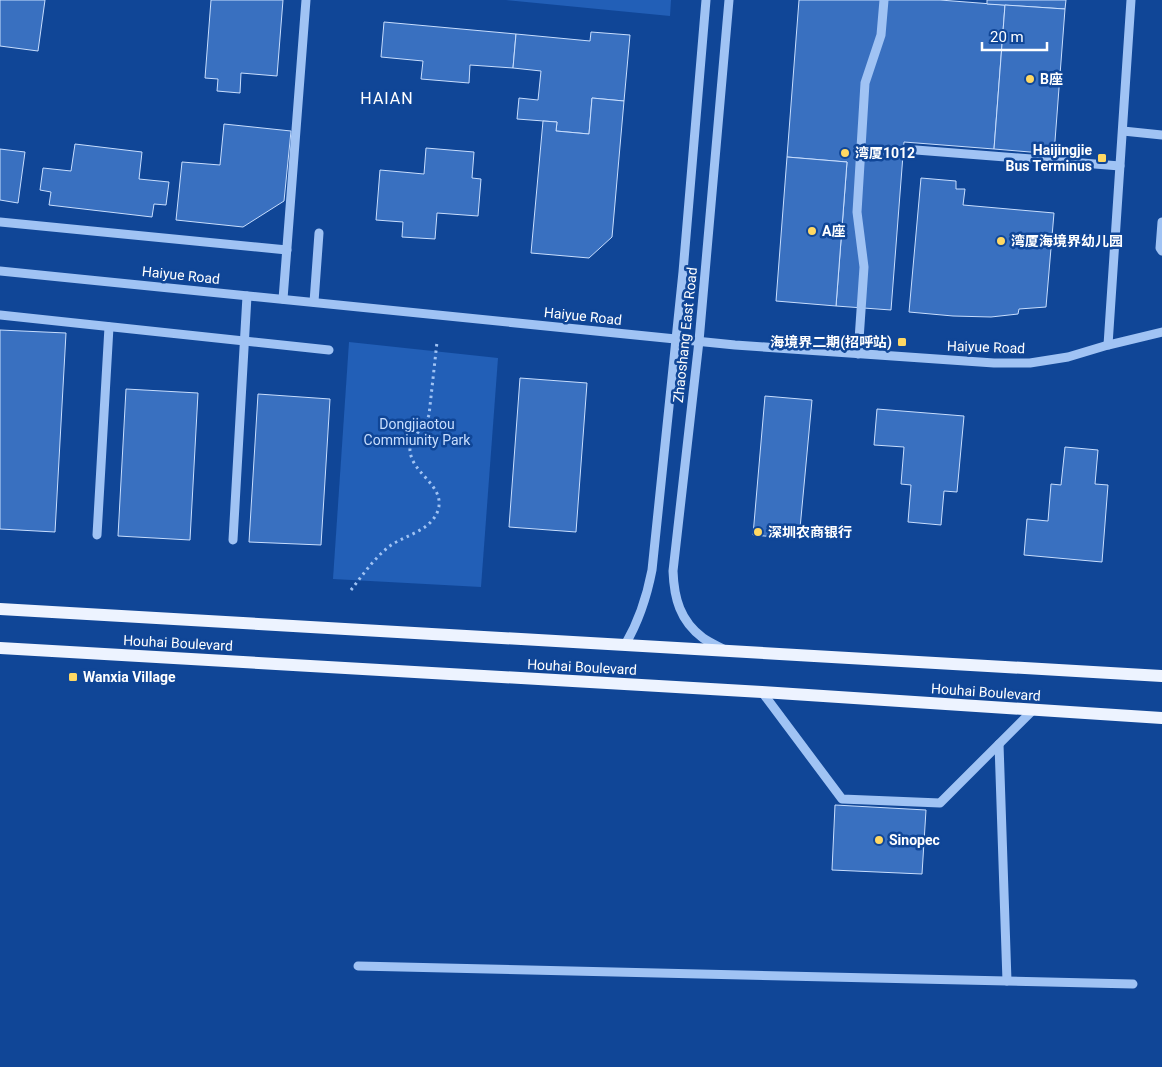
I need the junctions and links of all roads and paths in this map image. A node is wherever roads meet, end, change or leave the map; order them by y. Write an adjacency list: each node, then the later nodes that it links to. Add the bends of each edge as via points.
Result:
1 (306, 0): 13 (street)
2 (706, 0): 22 (street, Zhaoshang East Road)
3 (729, 0): 24 (street, Zhaoshang East Road)
4 (884, 0): 28 (street, via 881,35 865,83 857,212 864,266)
5 (1131, 0): 6 (street)
6 (1123, 131): 7 (street); 9 (street)
7 (1162, 135)
8 (916, 150): 9 (street)
9 (1120, 166): 26 (street)
10 (0, 222): 13 (street)
11 (1162, 222): 14 (street)
12 (319, 233): 18 (street)
13 (287, 250): 17 (street)
14 (1162, 251)
15 (0, 271): 16 (street, Haiyue Road)
16 (247, 296): 17 (street, Haiyue Road); 23 (street)
17 (283, 299): 18 (street, Haiyue Road)
18 (314, 302): 22 (street, Haiyue Road)
19 (0, 315): 20 (street)
20 (109, 327): 23 (street); 29 (street)
21 (1162, 332): 26 (street, Haiyue Road)
22 (676, 339): 24 (street, Haiyue Road); 33 (street, Zhaoshang East Road, via 652,570 643,606)
23 (244, 341): 27 (street); 30 (street)
24 (699, 341): 28 (street, Haiyue Road); 35 (street, Zhaoshang East Road, via 673,587 679,609 689,624 704,638)
25 (437, 342): 31 (path, via 429,415 410,446 415,465 438,495 436,515 419,531 387,548)
26 (1108, 345): 28 (street, Haiyue Road, via 1068,357 1030,362 994,363)
27 (329, 350)
28 (858, 354)
29 (97, 535)
30 (233, 540)
31 (351, 590)
32 (0, 609): 33 (main road, Houhai Boulevard)
33 (625, 645): 35 (main road, Houhai Boulevard)
34 (0, 648): 37 (main road, Houhai Boulevard)
35 (725, 650): 36 (main road, Houhai Boulevard)
36 (1162, 676)
37 (762, 692): 38 (main road, Houhai Boulevard); 40 (street, via 842,799 940,803)
38 (1032, 711): 39 (main road, Houhai Boulevard); 40 (street)
39 (1162, 718)
40 (999, 744): 42 (street)
41 (358, 966): 42 (street)
42 (1007, 981): 43 (street)
43 (1134, 984)

